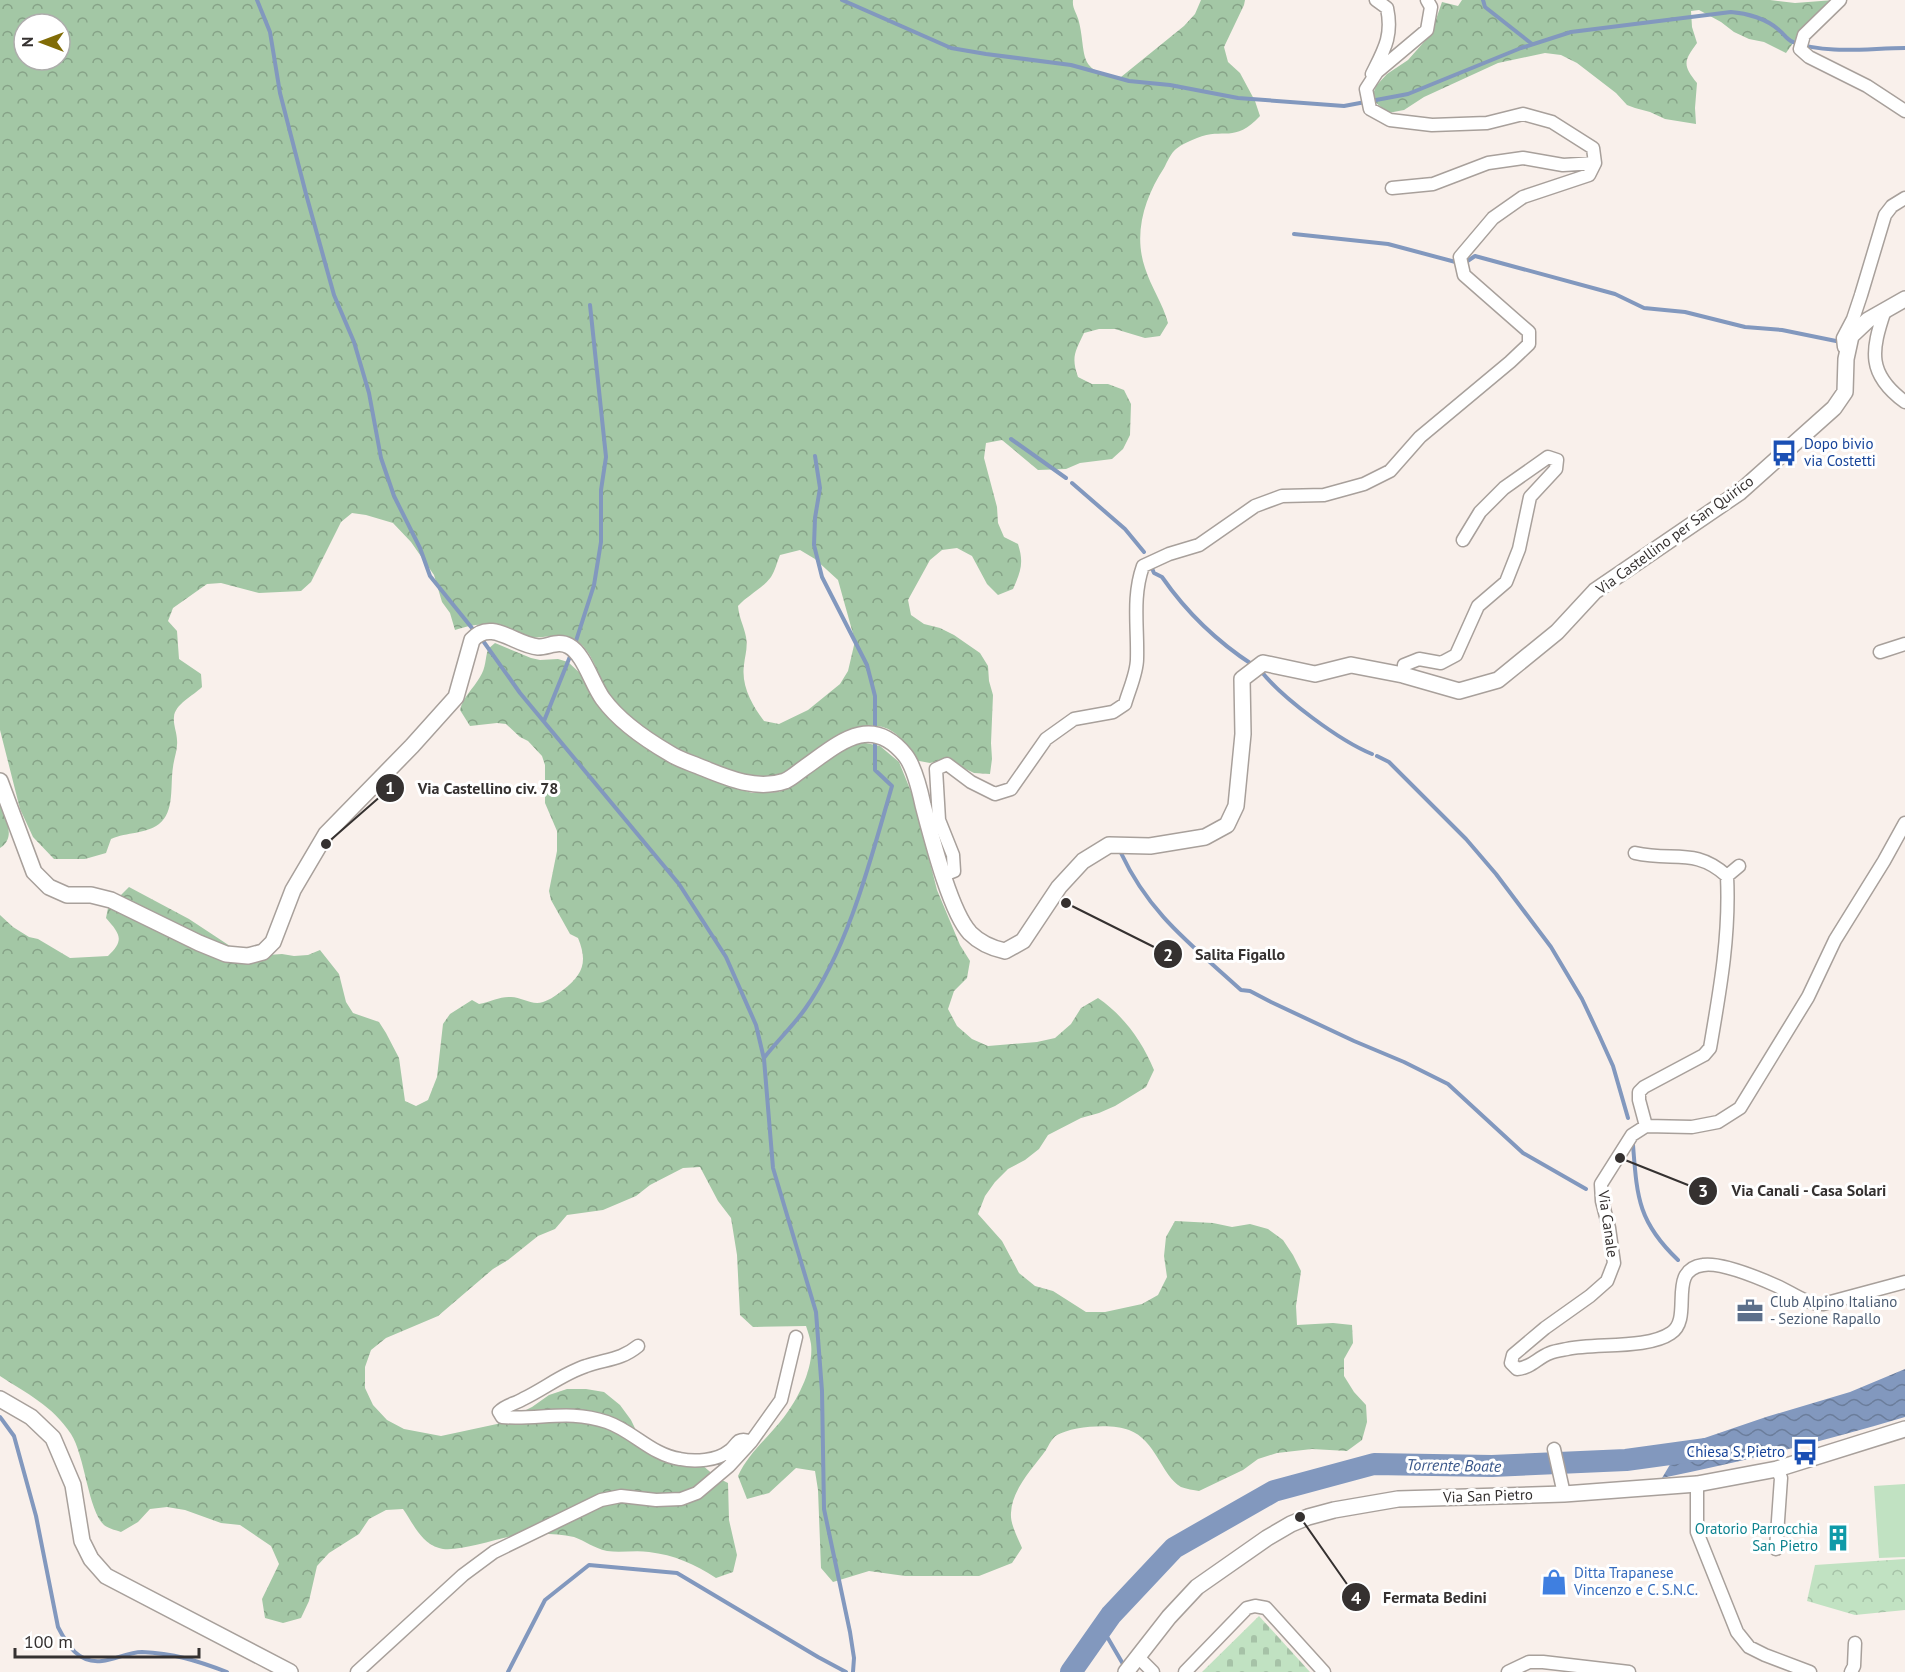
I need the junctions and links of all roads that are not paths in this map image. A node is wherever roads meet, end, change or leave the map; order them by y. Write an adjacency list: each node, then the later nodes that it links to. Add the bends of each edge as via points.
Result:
1 (1376, 0): 4 (street, via 1387,8 1390,24 1388,43)
2 (1427, 0): 4 (street, via 1431,6 1427,30)
3 (1840, 0): 5 (street, via 1804,35 1800,49)
4 (1371, 81): 6 (street, via 1366,89 1370,109 1389,120 1431,125 1487,123 1523,114 1552,122 1593,148)
5 (1905, 111)
6 (1595, 163): 7 (street, via 1563,165 1523,158 1488,163 1433,184); 21 (street, via 1588,175 1523,197 1492,218 1460,257 1464,275 1528,332 1528,344 1510,362 1420,437 1390,471 1364,484 1324,495 1282,496 1255,506 1199,545 1143,566 1135,604 1137,661 1125,704 1113,712 1074,719 1046,739 1011,789 995,794 947,764 936,769 939,820 954,871)
7 (1392, 188)
8 (1905, 198): 11 (street, via 1885,215 1843,339)
9 (1905, 299): 10 (street, Via Castellino per San Quirico)
10 (1885, 310): 11 (street, Via Castellino per San Quirico, via 1851,336); 12 (street, via 1873,351 1882,380)
11 (1847, 354): 16 (street, Via Castellino per San Quirico, via 1845,392 1834,408 1740,492 1595,591 1557,632 1498,680 1459,691)
12 (1905, 402)
13 (1463, 540): 16 (street, via 1480,512 1504,488 1548,457 1557,460 1556,469 1530,497 1519,549 1506,582 1478,606 1456,655 1441,663 1419,659 1404,665)
14 (1905, 644): 15 (street)
15 (1880, 652)
16 (1403, 675): 21 (street, Via Castellino per San Quirico, via 1352,665 1315,674 1263,663 1242,679 1243,734 1236,806 1227,825 1205,837 1150,846 1109,845 1083,861 1059,887 1023,941 1005,951 988,947 969,932)
17 (0, 781): 21 (street, Via Castellino per San Quirico, via 34,872 50,887 67,895 111,900 226,954 248,956 263,952 273,942 293,890 326,834 456,697 477,633 497,632 538,647 559,643 569,646 578,654 603,698 626,724 670,754 733,780 764,785 787,780 860,733 884,737 906,755)
18 (1905, 823): 23 (street, via 1835,940 1808,997 1740,1108 1718,1122 1692,1127)
19 (1635, 853): 22 (street, via 1694,857 1714,865)
20 (1739, 866): 22 (street)
21 (944, 875)
22 (1727, 876): 23 (street, via 1729,911 1724,963 1710,1048 1639,1092)
23 (1646, 1126): 24 (street, Via Canale, via 1632,1135 1601,1184 1614,1263 1607,1281 1513,1355 1511,1363 1517,1369 1569,1348 1649,1341 1672,1333 1681,1320 1683,1280 1689,1271 1701,1265 1721,1266 1776,1286 1810,1304)
24 (1905, 1282)
25 (796, 1337): 29 (street, via 781,1400)
26 (638, 1346): 29 (street, via 612,1361 566,1375 499,1412 502,1417 523,1419 580,1415 609,1423 661,1454 681,1460 715,1458 729,1452 739,1441)
27 (0, 1399): 37 (street, via 31,1417 53,1438 74,1485 82,1541 106,1576)
28 (1905, 1429): 31 (street, Via San Pietro)
29 (752, 1442): 38 (street, via 697,1493 681,1499 621,1496 601,1500 494,1552 463,1575)
30 (1556, 1453): 33 (street)
31 (1777, 1469): 32 (street, Via San Pietro); 34 (street, via 1781,1478)
32 (1697, 1484): 33 (street, Via San Pietro); 45 (street, via 1697,1532 1737,1632 1749,1647)
33 (1564, 1494): 36 (street, Via San Pietro, via 1398,1499 1308,1517 1268,1538 1197,1587)
34 (1776, 1549)
35 (1855, 1643): 46 (street)
36 (1139, 1658): 39 (street, Via San Pietro); 40 (street)
37 (290, 1672)
38 (357, 1672)
39 (1126, 1672)
40 (1153, 1672)
41 (1185, 1672): 42 (street, via 1247,1608 1255,1606 1266,1608)
42 (1324, 1672)
43 (1508, 1672): 44 (street, via 1528,1662)
44 (1629, 1672)
45 (1809, 1672)
46 (1851, 1672)

